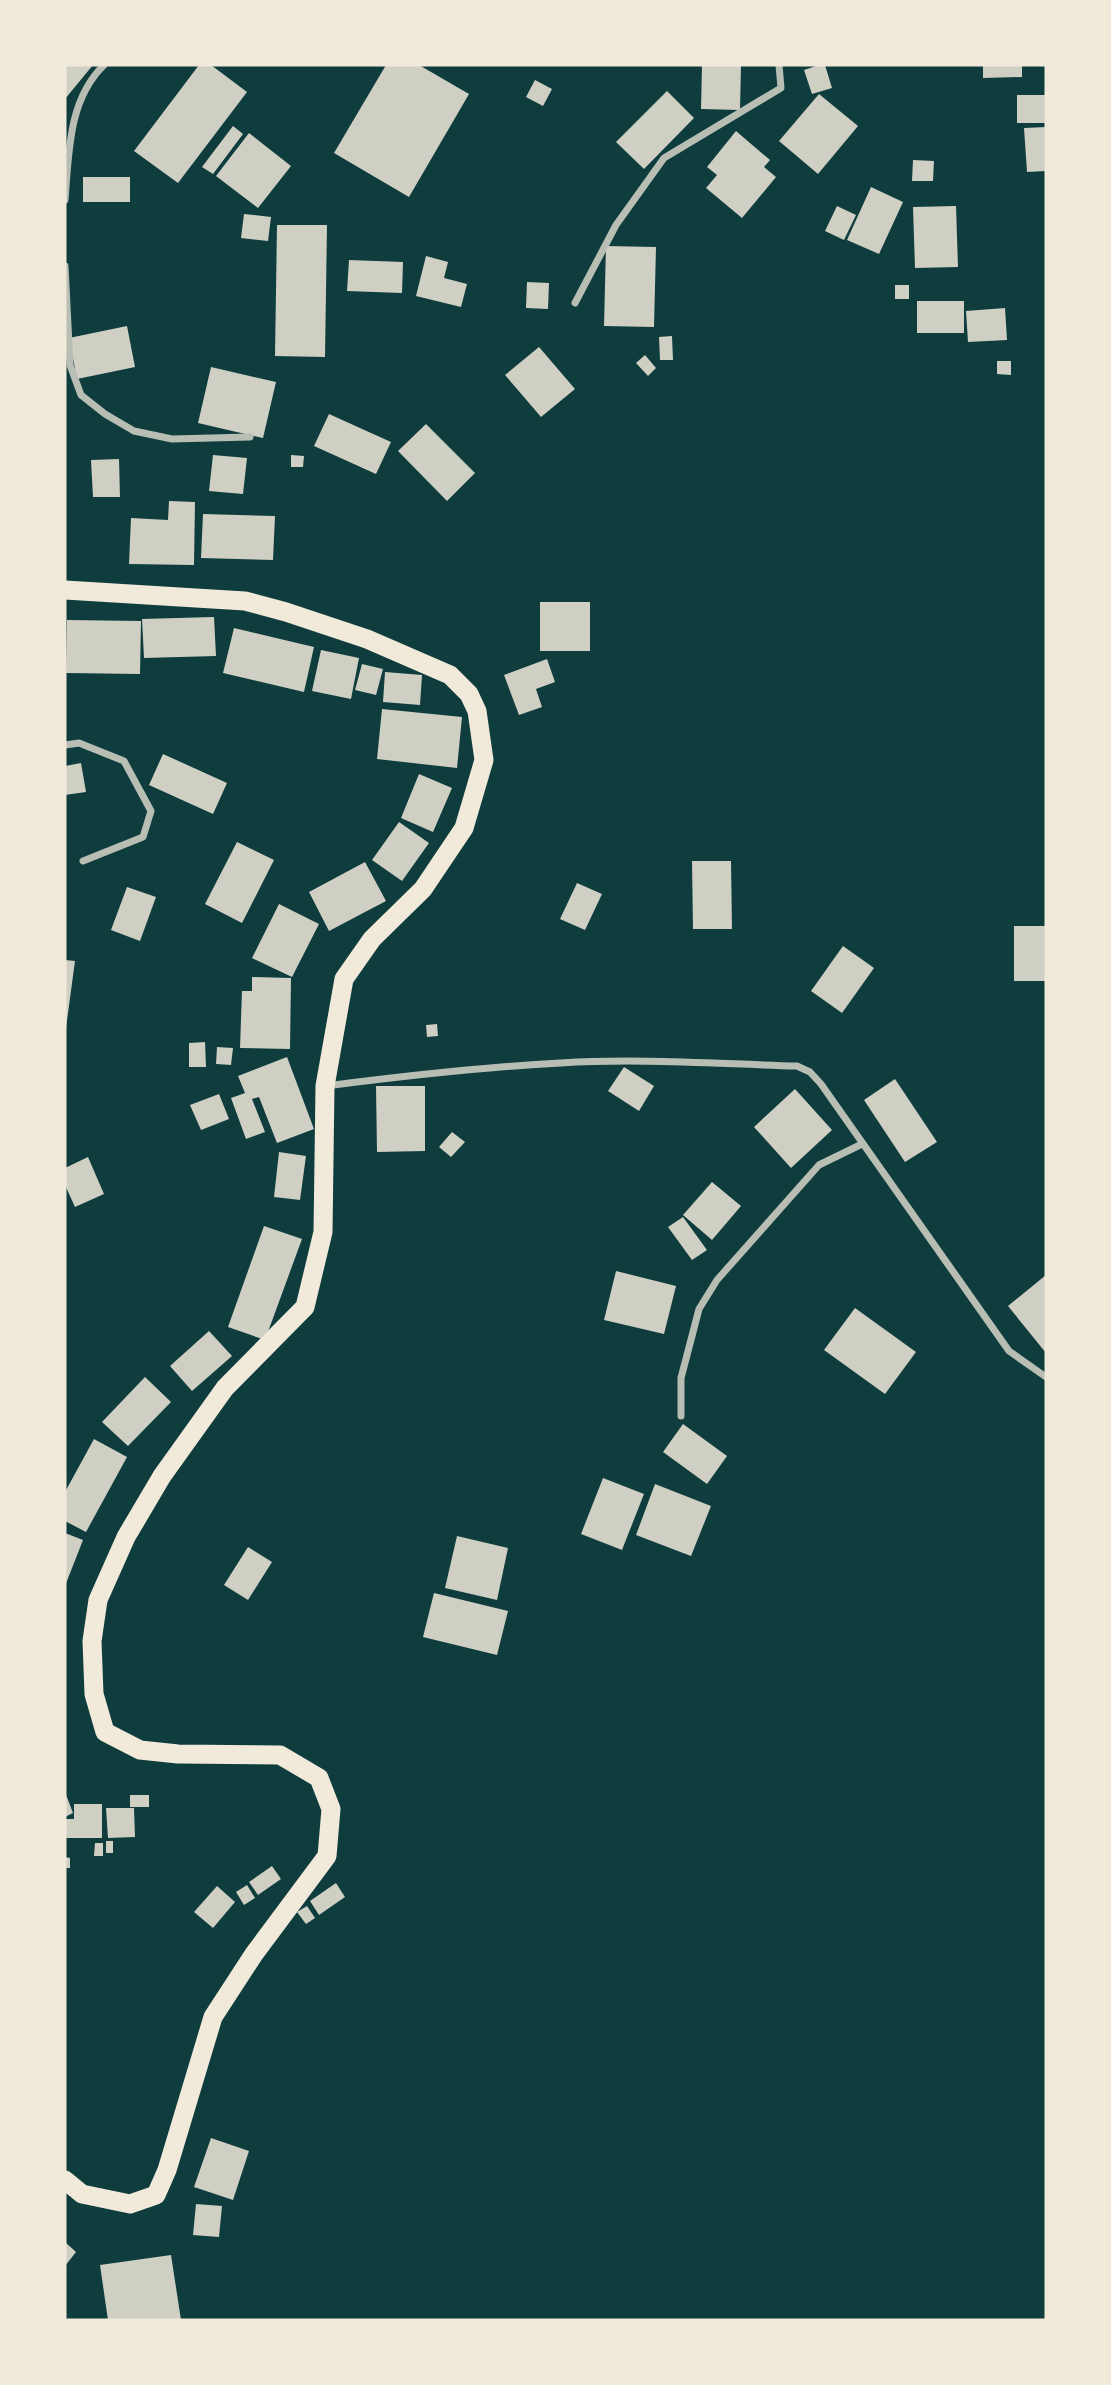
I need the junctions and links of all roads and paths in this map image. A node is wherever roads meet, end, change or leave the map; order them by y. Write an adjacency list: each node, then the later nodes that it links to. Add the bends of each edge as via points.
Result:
1 (104, 65): 3 (street, via 92,77 78,108)
2 (779, 65): 5 (street, via 781,88 664,158 616,225)
3 (65, 200)
4 (65, 266): 6 (street, via 70,365 81,395 134,431 172,439)
5 (575, 303)
6 (250, 437)
7 (65, 590): 10 (highway, via 245,601 286,611 450,674 469,694 477,711 484,760 464,828 423,888 372,939 344,979)
8 (65, 745): 9 (street, via 79,743 124,761 152,811 143,837)
9 (83, 861)
10 (325, 1086): 11 (street, via 563,1062 797,1066 821,1084); 14 (highway, via 323,1232 305,1307 225,1388 162,1476 126,1537 98,1600 92,1641 93,1695 105,1732 140,1750 280,1755 319,1778 331,1809 327,1856 212,2017 156,2195 130,2204 82,2194)
11 (862, 1144): 12 (street, via 1009,1351); 13 (street, via 819,1165 717,1280 696,1320 681,1378)
12 (1046, 1377)
13 (681, 1416)
14 (65, 2180)

